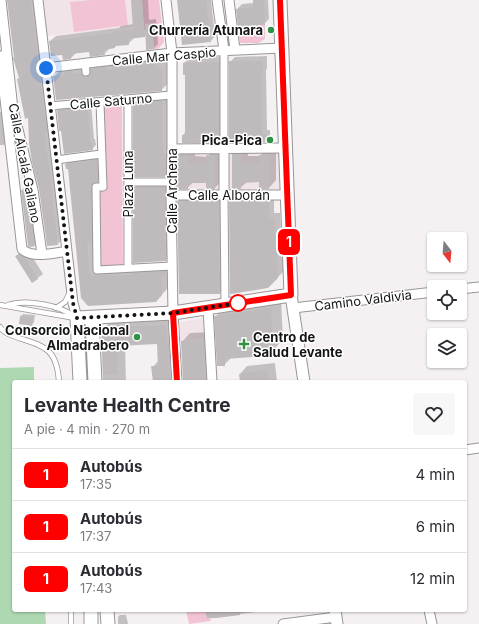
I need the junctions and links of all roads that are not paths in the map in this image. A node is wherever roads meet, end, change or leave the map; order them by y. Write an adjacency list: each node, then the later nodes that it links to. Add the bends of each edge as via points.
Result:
1 (38, 0): 12 (street)
2 (166, 0): 10 (street, Calle Archena)
3 (217, 0): 8 (street)
4 (229, 0): 9 (street)
5 (280, 0): 7 (main road)
6 (1, 3): 11 (street, Calle Alcalá Galiano)
7 (282, 48): 9 (street, Calle Mar Caspio); 17 (main road)
8 (224, 50): 9 (street, Calle Mar Caspio); 10 (street, Calle Mar Caspio); 19 (street)
9 (235, 50)
10 (172, 52): 12 (street, Calle Mar Caspio, via 85,68); 13 (street, Calle Archena)
11 (7, 53): 28 (street, Calle Alcalá Galiano, via 13,109 33,190); 28 (street, via 2,56 1,64 21,247 29,254)
12 (46, 68): 16 (street)
13 (171, 95): 14 (street, Calle Saturno); 18 (street, Calle Archena)
14 (128, 99): 15 (street, Calle Saturno); 22 (street, Plaza Luna)
15 (100, 102): 16 (street, Calle Saturno); 20 (street)
16 (50, 106): 21 (street)
17 (285, 148): 19 (street); 26 (main road)
18 (172, 149): 19 (street); 23 (street, Calle Archena)
19 (224, 149): 25 (street)
20 (101, 154): 21 (street); 30 (street, Plaza Luna, via 103,187 96,187 97,270)
21 (56, 160): 27 (street)
22 (128, 182): 23 (street); 30 (street, Plaza Luna)
23 (171, 182): 24 (street, Calle Archena)
24 (171, 195): 25 (street, Calle Alborán); 29 (street, Calle Archena)
25 (224, 195): 26 (street, Calle Alborán); 38 (street)
26 (287, 195): 35 (main road)
27 (67, 252): 28 (street); 33 (street)
28 (42, 254)
29 (172, 266): 30 (street); 42 (street, Calle Archena)
30 (128, 268)
31 (479, 287): 32 (street)
32 (467, 288)
33 (72, 289): 39 (lane, via 65,302); 43 (street)
34 (427, 293): 41 (street, Camino Valdivia)
35 (291, 295): 38 (main road); 41 (street)
36 (0, 305): 37 (lane)
37 (6, 305): 39 (lane, via 25,302); 43 (lane)
38 (225, 306): 40 (main road)
39 (56, 308): 43 (lane)
40 (208, 308): 42 (main road); 50 (street)
41 (293, 308): 51 (street)
42 (173, 313): 44 (main road); 49 (street, Calle Archena)
43 (77, 318): 44 (main road); 47 (main road)
44 (92, 318): 48 (main road)
45 (0, 327): 46 (lane, via 12,336 48,350 56,365)
46 (59, 380)
47 (80, 380)
48 (95, 380)
49 (177, 380)
50 (212, 380)
51 (304, 380)
52 (479, 448): 53 (street)
53 (467, 450)
54 (70, 612): 59 (lane)
55 (91, 612): 60 (main road)
56 (107, 612): 61 (main road)
57 (430, 612): 63 (street)
58 (336, 617): 62 (street)
59 (71, 624)
60 (91, 624)
61 (108, 624)
62 (283, 624)
63 (432, 624)

